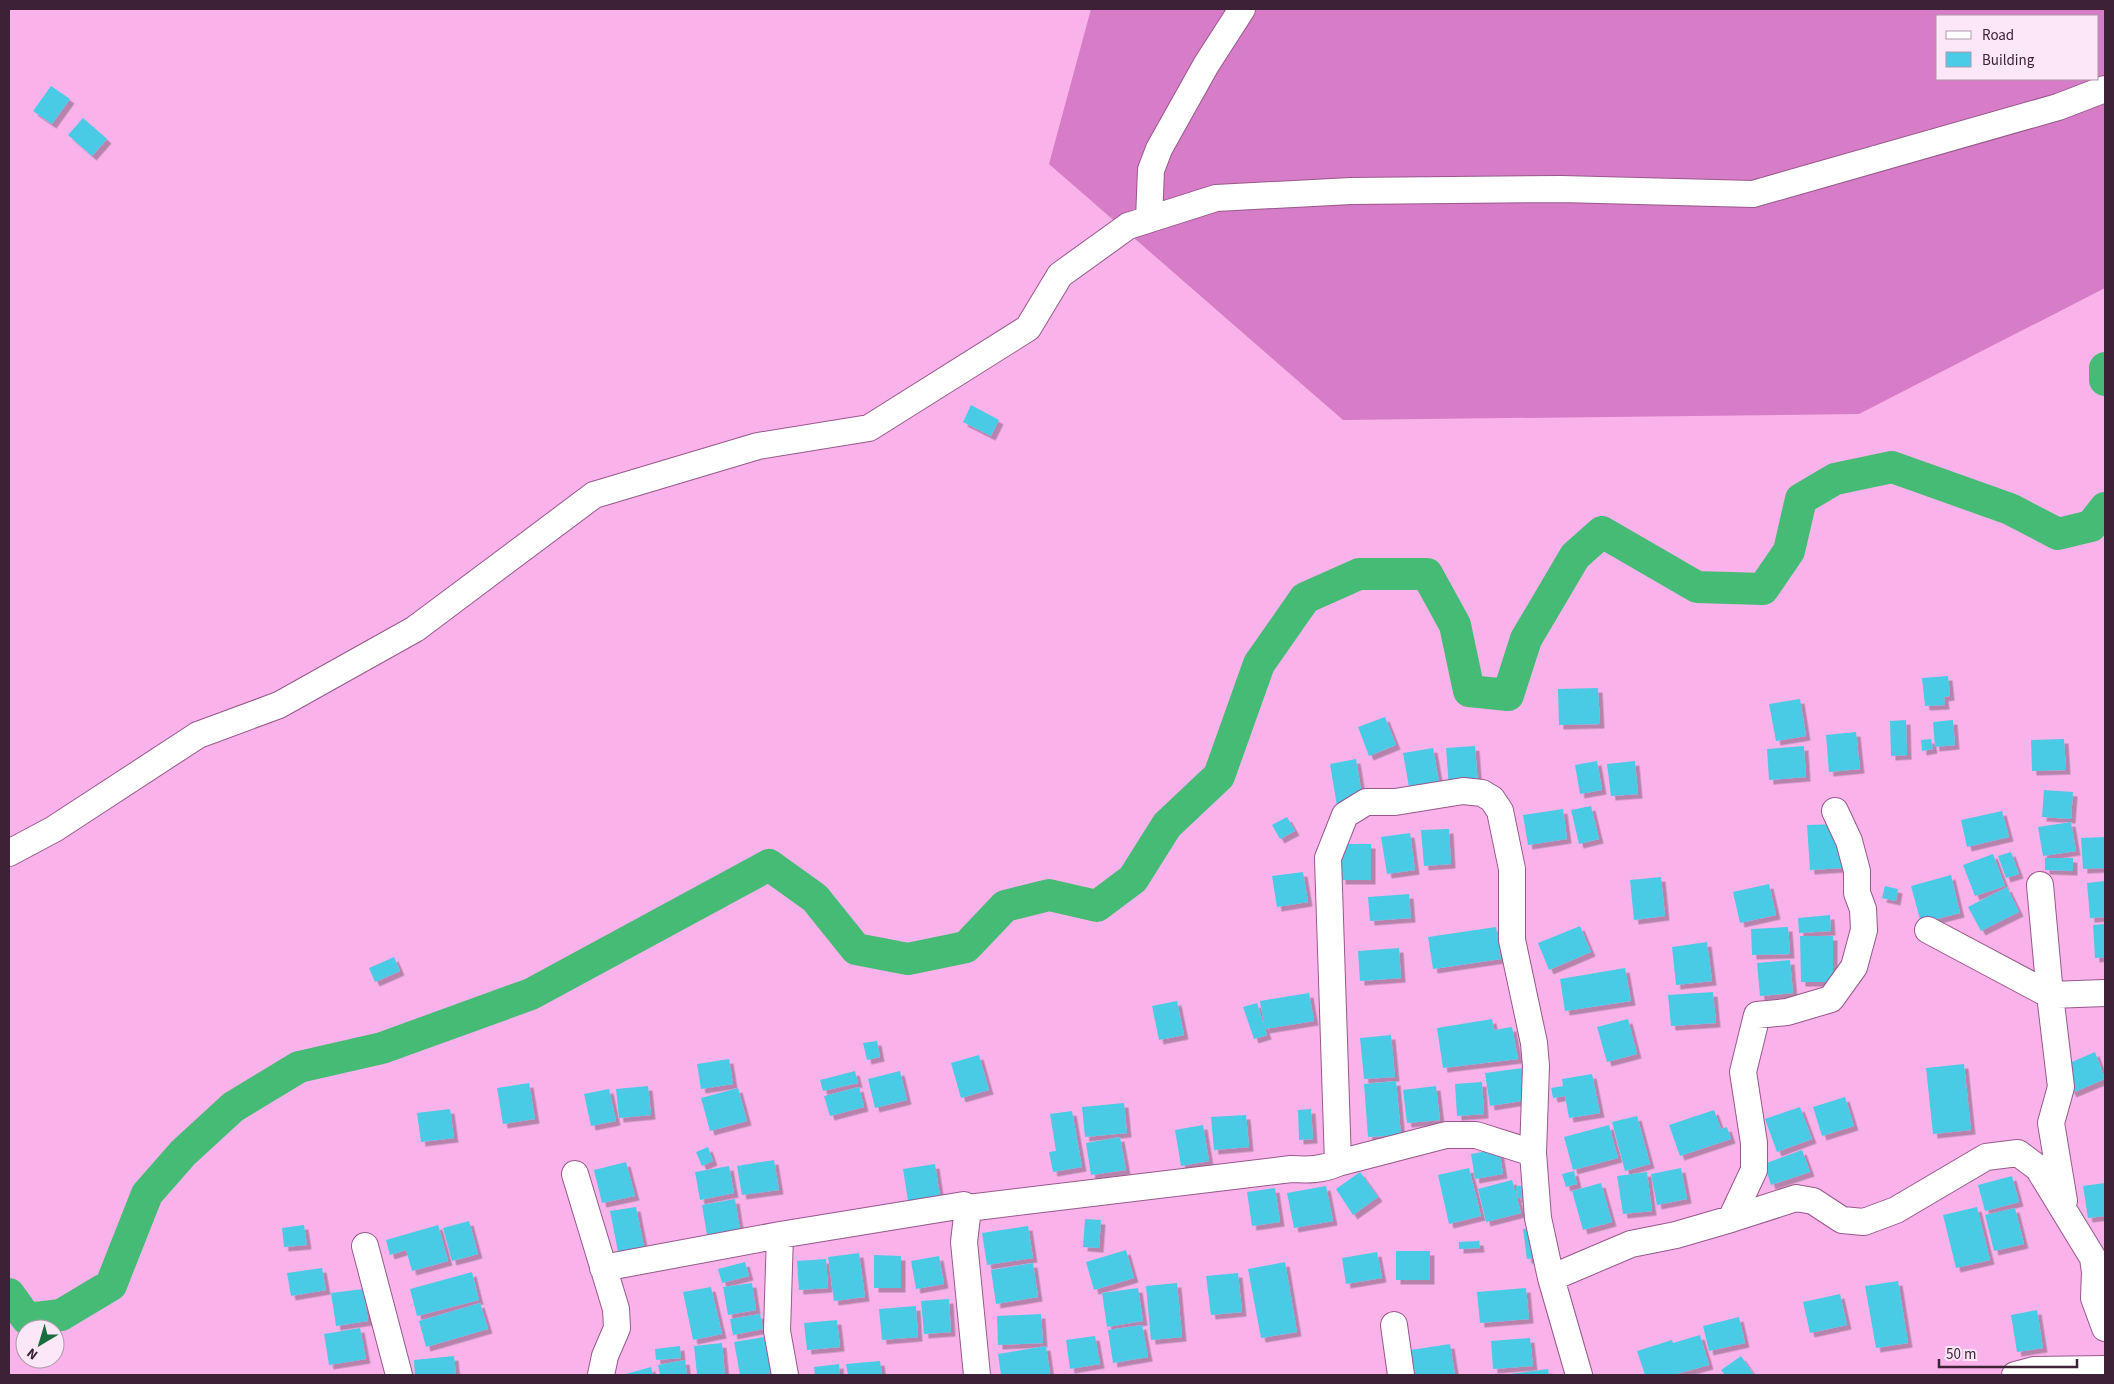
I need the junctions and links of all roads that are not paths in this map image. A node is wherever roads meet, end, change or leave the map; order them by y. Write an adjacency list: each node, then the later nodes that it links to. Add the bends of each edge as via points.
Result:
1 (1242, 9): 3 (street, via 1206,64 1159,149 1151,170)
2 (2105, 89): 3 (street, via 2058,106 1753,194 1561,189 1341,191 1216,198)
3 (1149, 219): 5 (street, via 1128,226 1060,275 1028,328 869,428 758,446 594,495 415,629 279,705 198,735 54,829)
4 (1836, 811): 17 (street, via 1850,841 1864,930 1854,968 1831,1000 1787,1012 1757,1014 1743,1072 1754,1143 1754,1170)
5 (9, 853)
6 (2040, 885): 9 (street)
7 (1928, 930): 9 (street)
8 (2105, 993): 9 (street)
9 (2050, 995): 10 (street, via 2061,1087)
10 (2051, 1123): 12 (street); 16 (street)
11 (1533, 1153): 13 (street, via 1476,1135 1446,1135); 13 (street, via 1536,1066 1512,940 1512,869 1500,811 1492,799 1482,793 1463,791 1395,802 1366,802 1346,815 1328,858); 21 (street, via 1538,1218)
12 (2018, 1153): 16 (street, via 2038,1168); 17 (street, via 1986,1157 1896,1210 1864,1222 1842,1220 1813,1201 1796,1198)
13 (1338, 1163): 15 (street, via 1325,1169 1292,1169)
14 (576, 1174): 20 (street)
15 (968, 1208): 18 (street, via 964,1205); 28 (street, via 964,1242)
16 (2066, 1214): 23 (street, via 2093,1258 2094,1298)
17 (1731, 1219): 21 (street, via 1631,1244)
18 (780, 1235): 20 (street); 27 (street, via 777,1331)
19 (365, 1246): 25 (street)
20 (603, 1268): 26 (street, via 616,1309 617,1328)
21 (1551, 1278): 30 (street)
22 (1394, 1325): 29 (street)
23 (2105, 1328)
24 (2105, 1369): 31 (street, via 2034,1370)
25 (399, 1375)
26 (601, 1375)
27 (785, 1375)
28 (977, 1375)
29 (1400, 1375)
30 (1579, 1375)
31 (2015, 1375)

